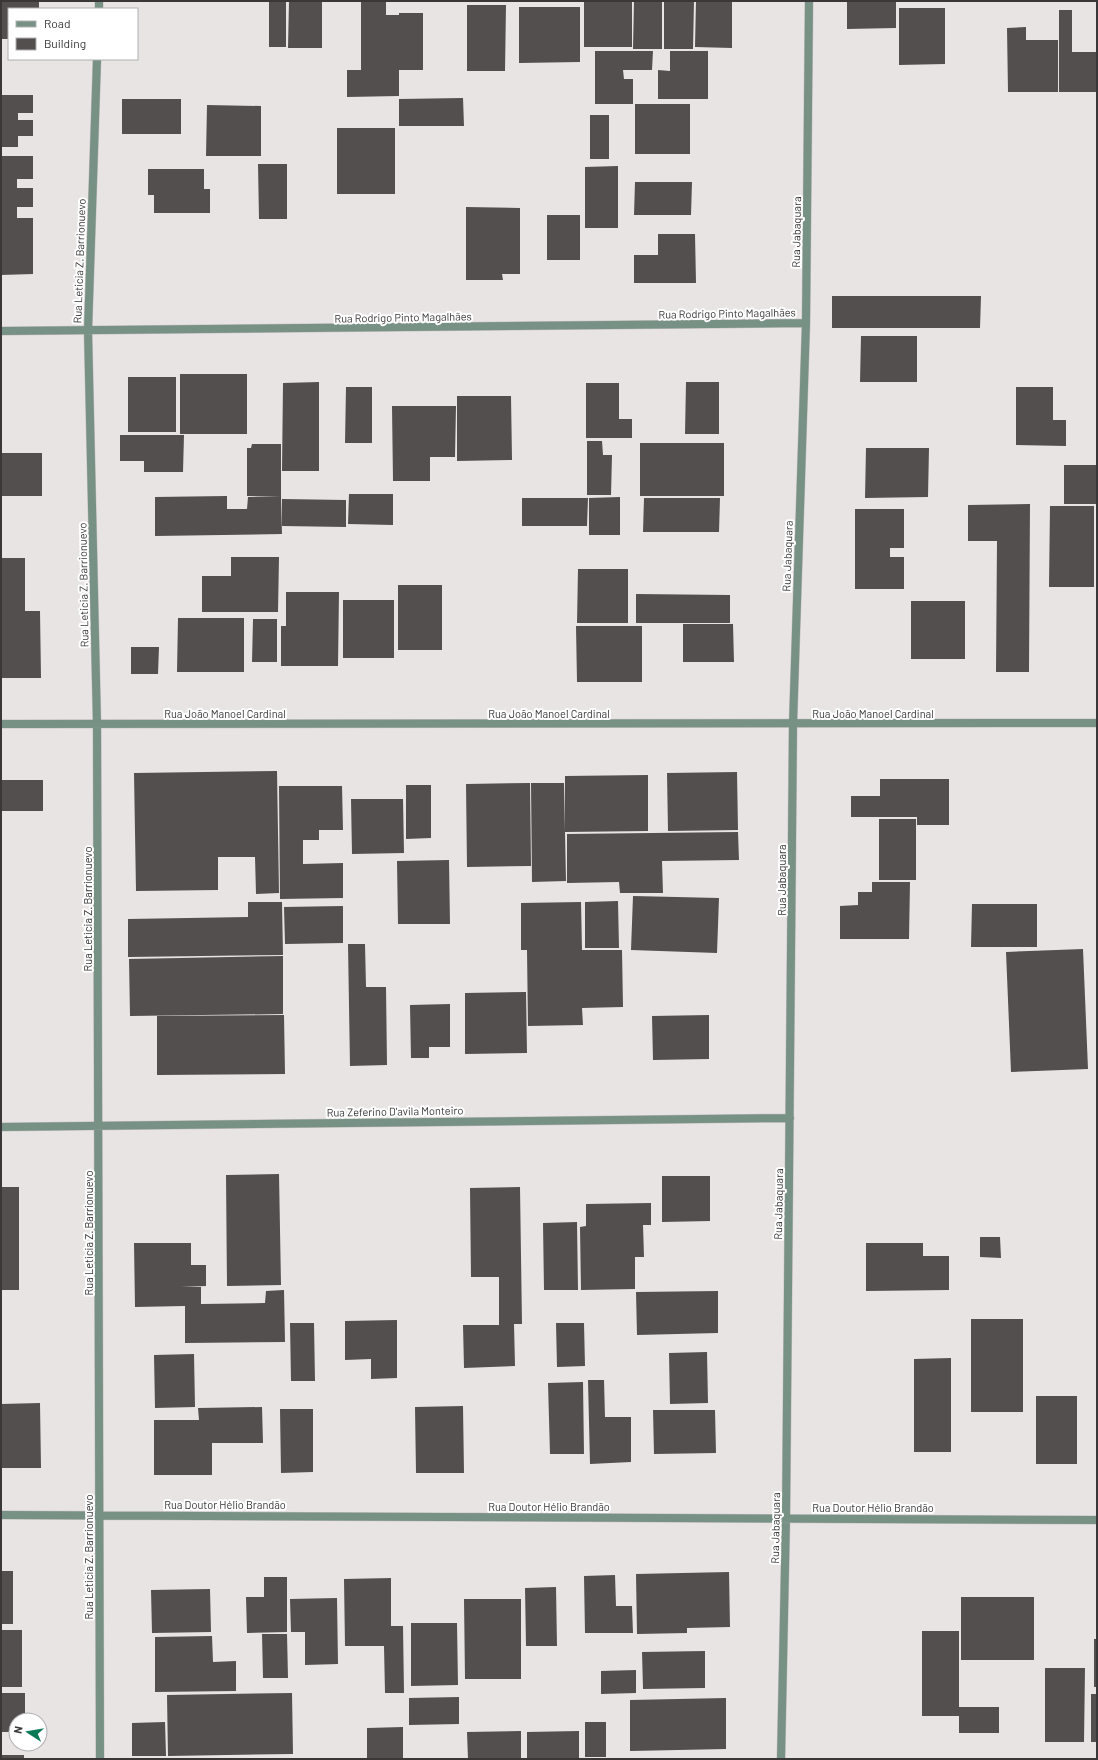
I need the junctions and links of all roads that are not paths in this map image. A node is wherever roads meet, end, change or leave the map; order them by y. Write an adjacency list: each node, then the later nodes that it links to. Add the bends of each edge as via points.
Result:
1 (809, 1): 3 (street, Rua Jabaquara)
2 (97, 60): 5 (street, Rua Leticia Z. Barrionuevo)
3 (806, 323): 5 (street, Rua Rodrigo Pinto Magalhães); 9 (street, Rua Jabaquara)
4 (1, 331): 5 (street, Rua Rodrigo Pinto Magalhães)
5 (88, 331): 8 (street, Rua Leticia Z. Barrionuevo)
6 (1097, 723): 9 (street, Rua João Manoel Cardinal)
7 (1, 724): 8 (street, Rua João Manoel Cardinal)
8 (97, 724): 9 (street, Rua João Manoel Cardinal); 11 (street, Rua Leticia Z. Barrionuevo)
9 (793, 724): 10 (street, Rua Jabaquara)
10 (790, 1118): 11 (street, Rua Zeferino D'avila Monteiro); 15 (street, Rua Jabaquara)
11 (98, 1126): 12 (street, Rua Zeferino D'avila Monteiro); 14 (street, Rua Leticia Z. Barrionuevo)
12 (1, 1127)
13 (1, 1515): 14 (street, Rua Doutor Hélio Brandão)
14 (99, 1515): 15 (street, Rua Doutor Hélio Brandão); 17 (street, Rua Leticia Z. Barrionuevo)
15 (786, 1518): 16 (street, Rua Doutor Hélio Brandão); 18 (street, Rua Jabaquara)
16 (1097, 1520)
17 (100, 1759)
18 (781, 1759)

